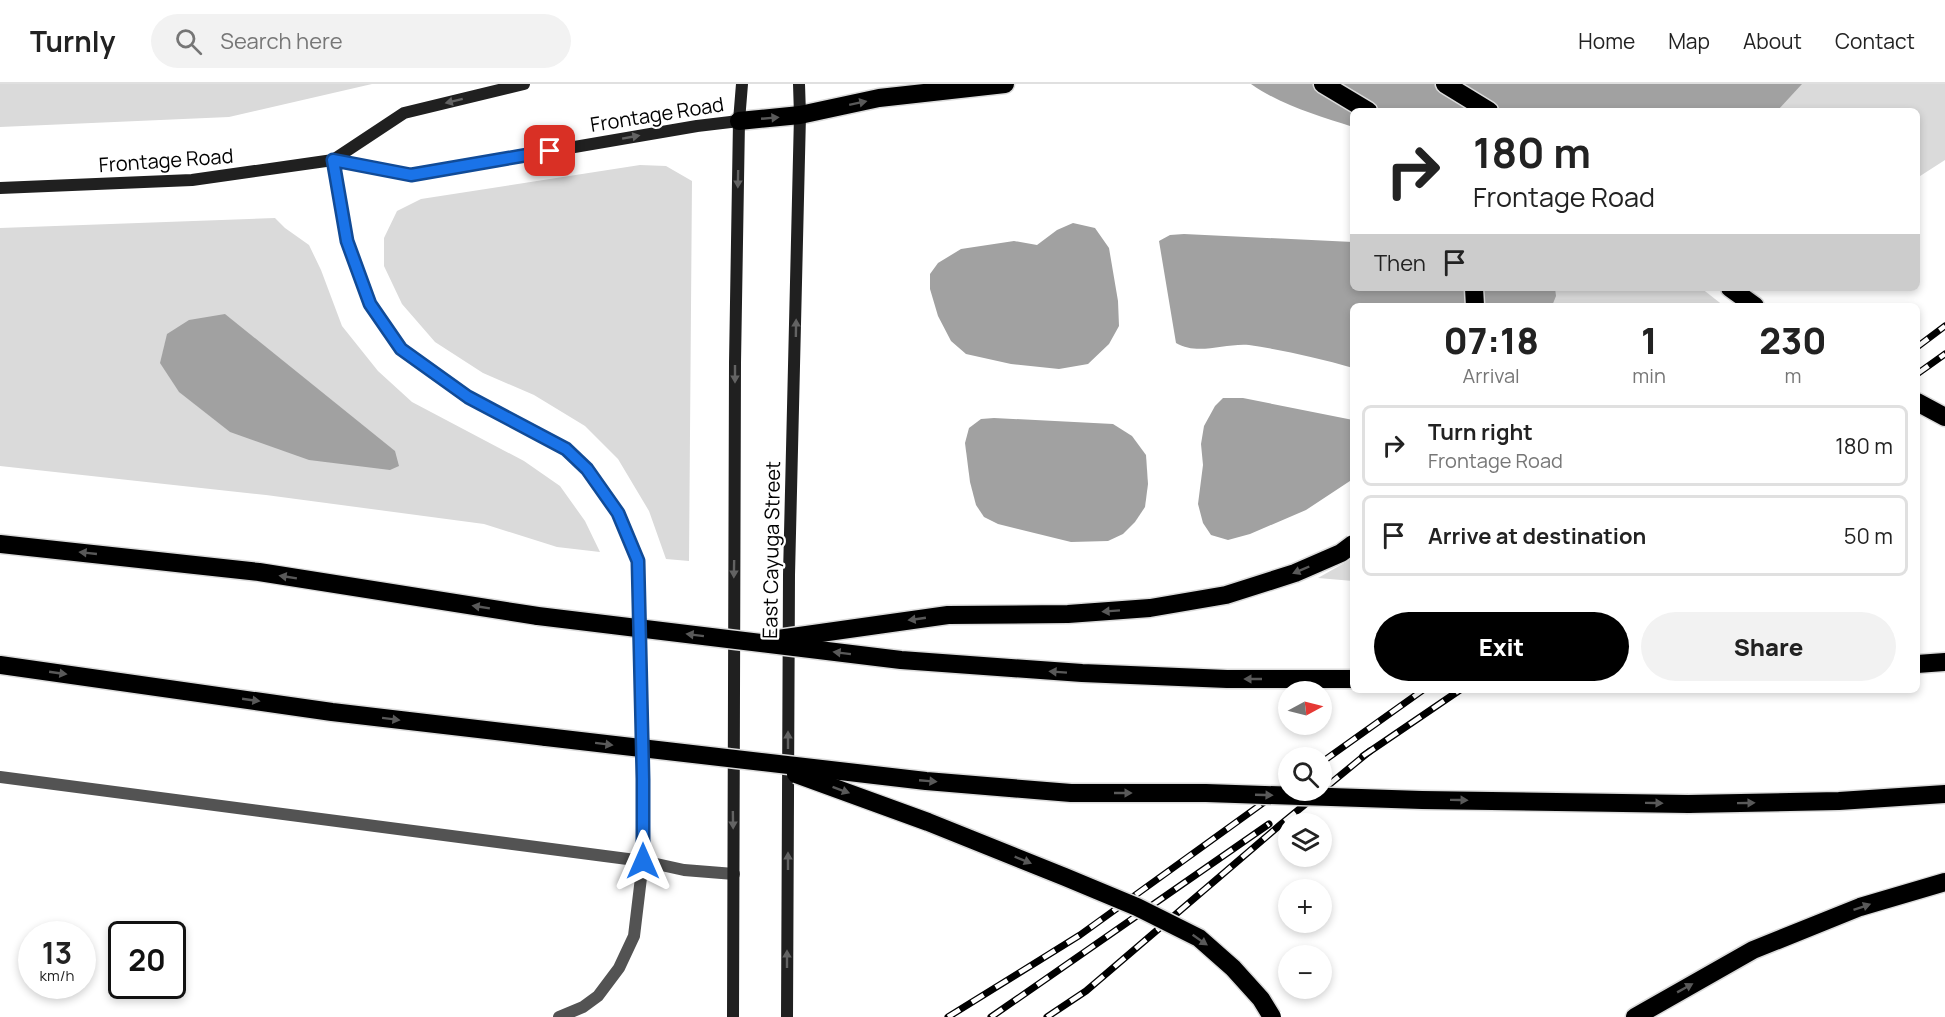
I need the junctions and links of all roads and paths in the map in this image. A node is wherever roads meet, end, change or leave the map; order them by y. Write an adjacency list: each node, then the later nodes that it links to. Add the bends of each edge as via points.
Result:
1 (524, 84): 11 (main road, Frontage Road, one-way to 11, via 404,113)
2 (741, 84): 10 (main road, East Cayuga Street)
3 (799, 84): 9 (main road, East Cayuga Street)
4 (1005, 84): 9 (highway, one-way to 4, via 879,98)
5 (1323, 84): 7 (highway)
6 (1445, 84): 8 (highway)
7 (1363, 108)
8 (1484, 108)
9 (801, 115): 10 (highway, one-way to 9); 32 (main road, East Cayuga Street, one-way to 9, via 789,575)
10 (739, 121): 11 (main road, Frontage Road, one-way to 10, via 411,175); 28 (main road, East Cayuga Street, one-way to 28)
11 (333, 160): 12 (main road, Frontage Road, via 192,180); 27 (lane, via 347,241 370,304 401,349 468,397 566,449 587,469 618,513 638,561)
12 (0, 188)
13 (1734, 291): 14 (highway)
14 (1751, 303)
15 (1920, 404): 16 (highway)
16 (1945, 417)
17 (0, 543): 19 (highway, one-way to 17, bridge, via 538,616 259,572)
18 (1350, 546): 19 (highway, one-way to 19, bridge, via 1295,573 1226,595 1150,608 1068,614 948,615)
19 (753, 642): 23 (highway, one-way to 19, bridge, via 1082,673 901,660)
20 (1945, 662): 21 (highway)
21 (1920, 664)
22 (0, 665): 24 (highway, one-way to 24, bridge, via 332,712)
23 (1350, 679)
24 (766, 763): 26 (highway, one-way to 26, bridge, via 1071,793 1688,804); 33 (highway, one-way to 33, bridge, via 1065,877 1199,938 1233,968)
25 (0, 777): 27 (lane)
26 (1945, 794)
27 (643, 861): 28 (lane, via 684,870); 30 (lane, via 634,936 619,968 598,996)
28 (734, 874): 31 (main road, East Cayuga Street)
29 (1945, 882): 34 (highway, one-way to 29, via 1753,950 1860,907)
30 (560, 1017)
31 (733, 1017)
32 (787, 1017)
33 (1272, 1017)
34 (1635, 1017)

